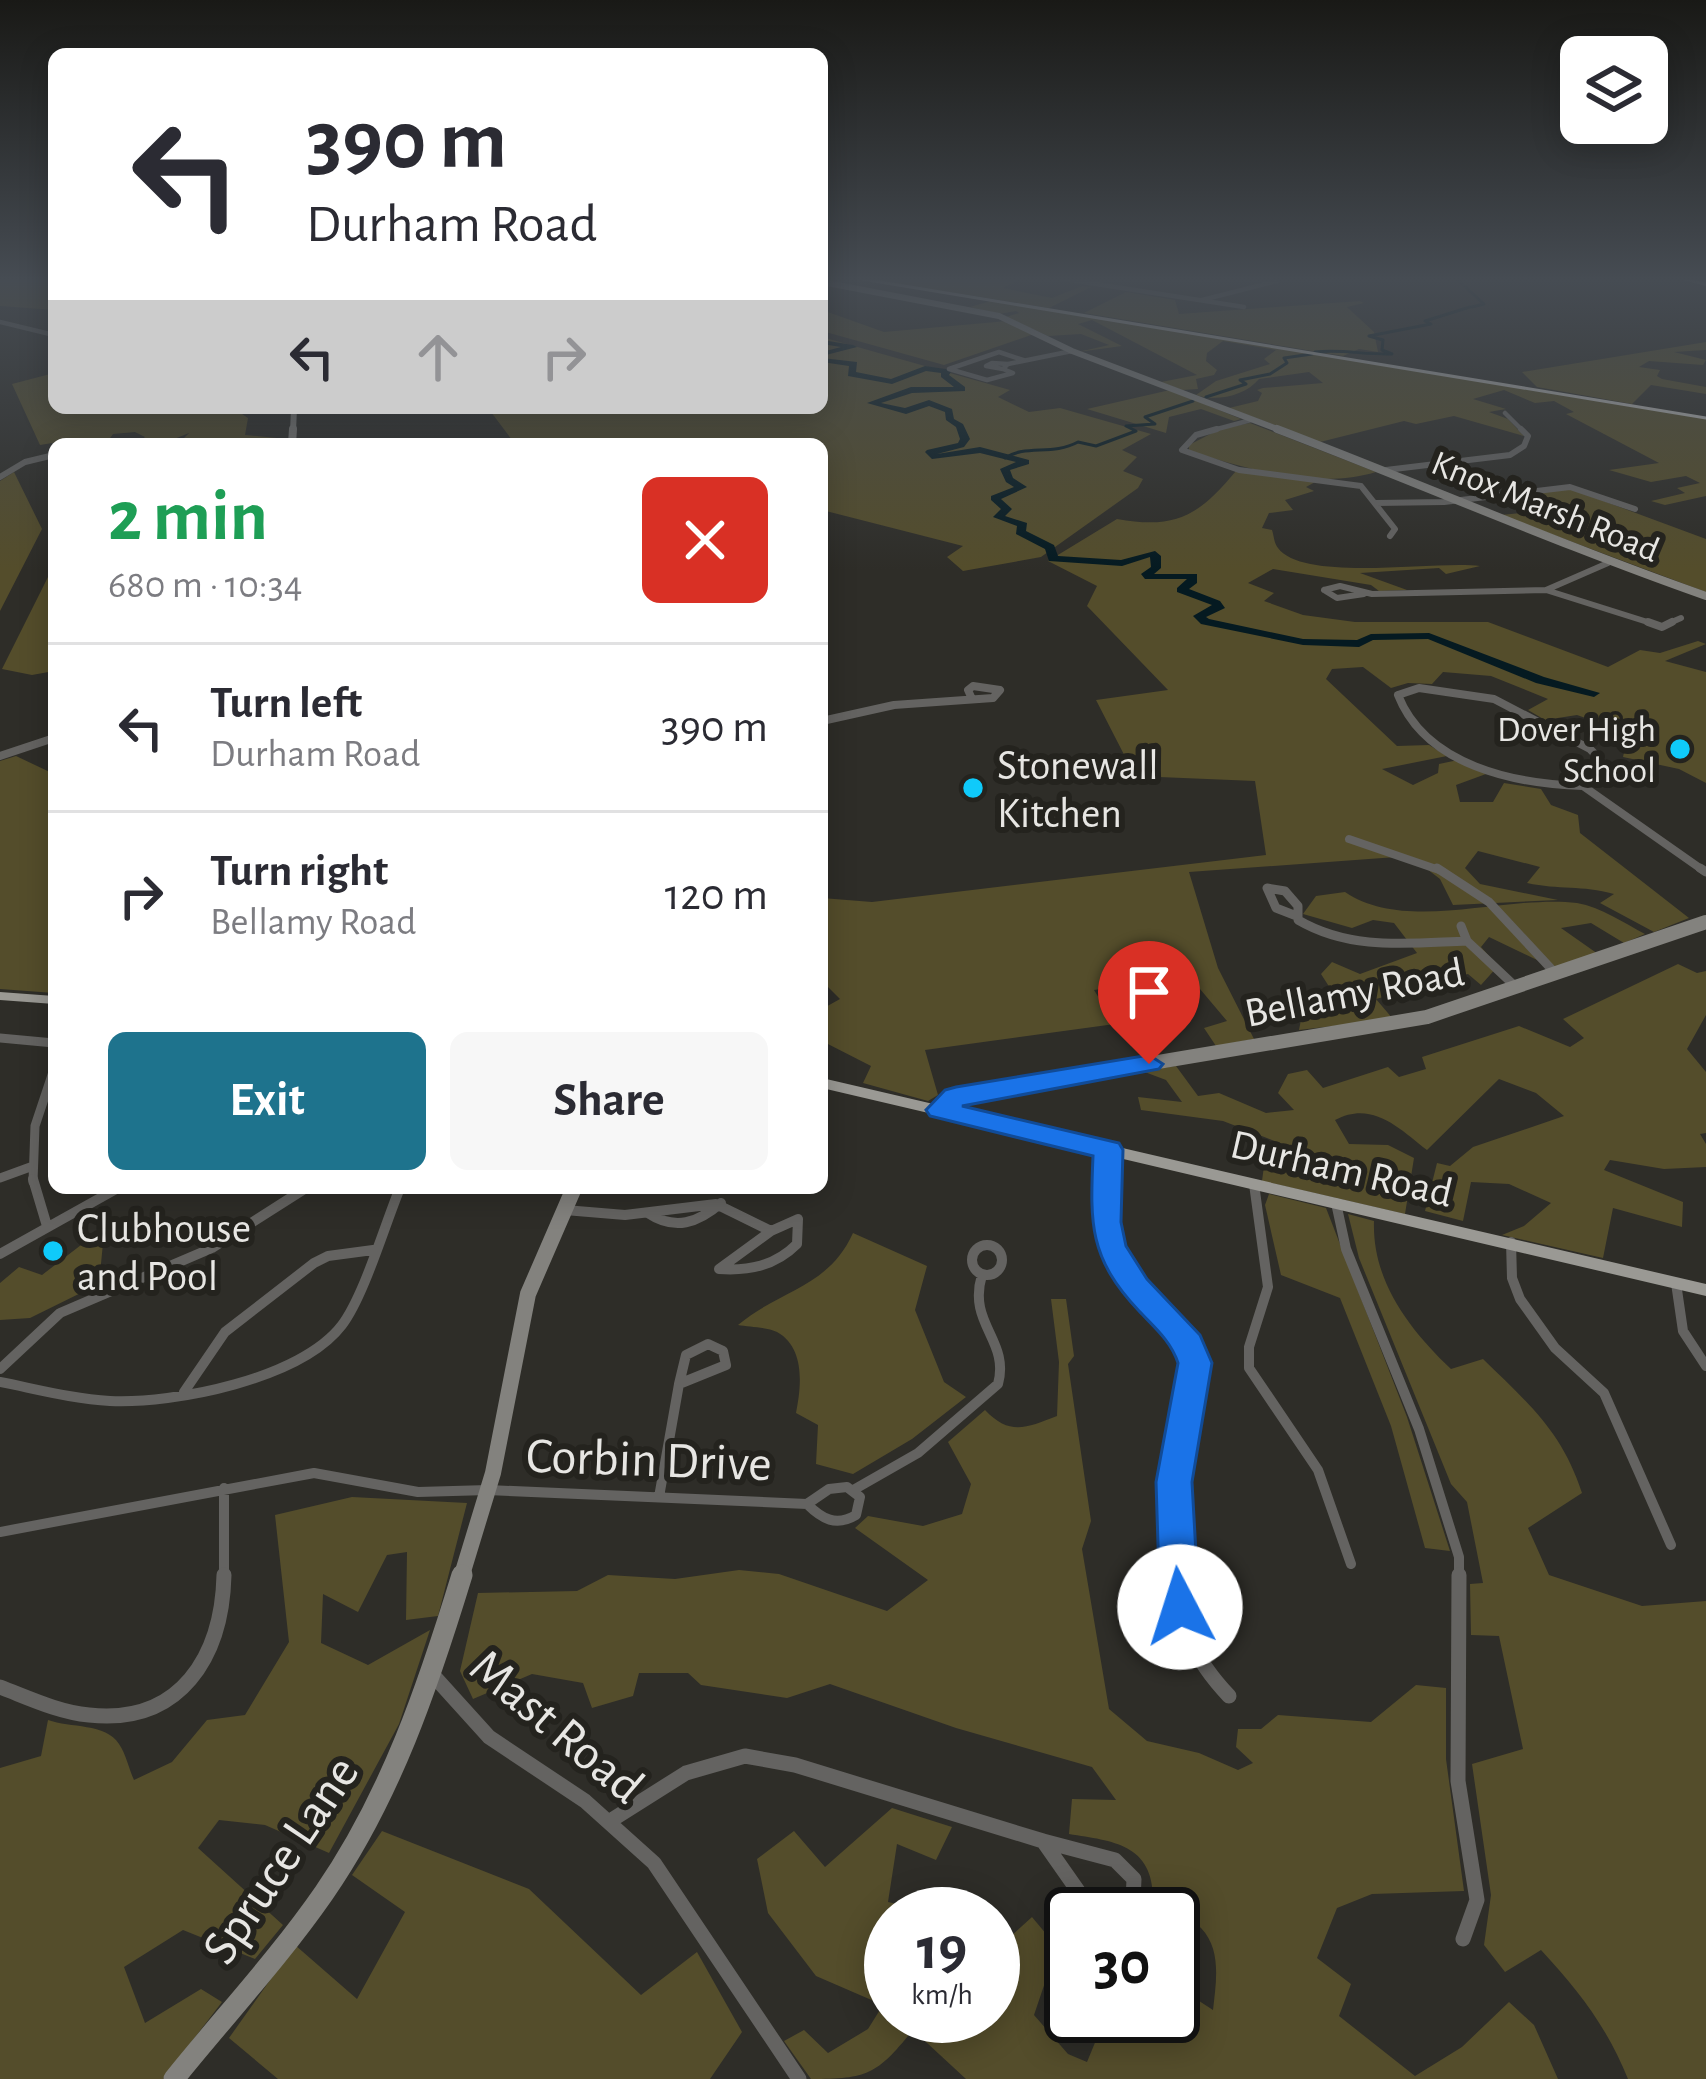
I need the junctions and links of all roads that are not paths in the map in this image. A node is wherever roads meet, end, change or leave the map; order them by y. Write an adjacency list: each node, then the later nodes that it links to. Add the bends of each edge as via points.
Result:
1 (1137, 376): 3 (main road, Knox Marsh Road)
2 (1505, 413): 5 (street, via 1528,436 1510,455)
3 (1251, 420): 5 (main road, Knox Marsh Road); 8 (street, via 1196,435 1182,450 1240,470 1352,483)
4 (48, 456): 6 (street)
5 (1386, 470): 7 (main road, Knox Marsh Road)
6 (0, 477)
7 (1454, 498): 8 (street); 9 (street, via 1572,487); 11 (main road, Knox Marsh Road)
8 (1375, 502): 10 (street, via 1396,529)
9 (1635, 509)
10 (1390, 536)
11 (1608, 563): 12 (street); 14 (main road, Knox Marsh Road)
12 (1546, 590): 13 (street); 15 (street, via 1662,627)
13 (1365, 594): 13 (street, via 1340,586 1324,590 1337,598)
14 (1706, 596)
15 (1681, 618)
16 (972, 699): 17 (street)
17 (828, 720)
18 (48, 741): 19 (street)
19 (0, 756)
20 (1583, 786): 20 (street, via 1607,763 1508,705 1444,689 1398,695 1414,724 1483,768 1525,782); 22 (street)
21 (1348, 839): 27 (street, via 1418,857 1463,881)
22 (1706, 872)
23 (1294, 915): 26 (street, via 1325,937 1352,943)
24 (1706, 922): 27 (main road, Bellamy Road)
25 (1461, 926): 26 (street)
26 (1467, 940): 28 (street)
27 (1556, 974): 28 (main road, Bellamy Road)
28 (1517, 988): 35 (main road, Bellamy Road, via 1409,1021 956,1096)
29 (0, 996): 30 (main road)
30 (48, 1000)
31 (0, 1038): 32 (street)
32 (48, 1042)
33 (828, 1084): 35 (main road, Durham Road)
34 (48, 1085): 37 (street)
35 (940, 1110): 36 (main road, Durham Road)
36 (1108, 1150): 39 (main road, Durham Road); 71 (street, via 1110,1247 1188,1343 1195,1363 1174,1482 1180,1607 1198,1664)
37 (33, 1166): 38 (street); 48 (street, via 36,1207)
38 (0, 1178)
39 (1254, 1184): 45 (main road, Durham Road); 68 (street, via 1268,1286 1246,1352 1249,1368 1318,1469)
40 (107, 1194): 48 (street)
41 (295, 1194): 57 (street, via 183,1262 65,1307)
42 (397, 1194): 51 (street)
43 (572, 1194): 46 (main road, Mast Road)
44 (721, 1203): 47 (street); 47 (street, via 677,1225); 49 (street)
45 (1336, 1203): 50 (main road, Durham Road); 74 (street, via 1459,1557 1458,1781 1477,1900)
46 (566, 1210): 47 (street); 63 (main road, Mast Road, via 520,1323)
47 (648, 1213)
48 (47, 1226): 52 (street)
49 (771, 1231): 49 (street, via 730,1259 719,1269 783,1258 797,1244 798,1219)
50 (1511, 1242): 54 (main road, Durham Road); 67 (street, via 1520,1299 1545,1337 1604,1393)
51 (373, 1250): 60 (street, via 314,1263 225,1332); 60 (street, via 330,1342 287,1366)
52 (0, 1254)
53 (982, 1275): 62 (street, via 974,1308 1000,1353 998,1384 918,1453)
54 (1676, 1282): 55 (main road, Durham Road); 56 (street, via 1682,1331)
55 (1706, 1290)
56 (1706, 1366)
57 (0, 1369)
58 (0, 1382): 60 (street, via 114,1401)
59 (679, 1384): 64 (street)
60 (184, 1393)
61 (224, 1488): 63 (street, Corbin Drive, via 314,1473 418,1492); 66 (street, Corbin Drive); 70 (street, via 219,1632 182,1687 142,1709 98,1717)
62 (855, 1489): 65 (street, Corbin Drive, via 829,1489); 65 (street, Corbin Drive, via 860,1506 849,1520 828,1522)
63 (488, 1490): 64 (street, Corbin Drive); 69 (main road, Mast Road)
64 (659, 1497): 65 (street, Corbin Drive)
65 (807, 1504)
66 (0, 1532)
67 (1671, 1545)
68 (1352, 1564)
69 (432, 1674): 72 (street, Mast Road, via 489,1737); 75 (main road, Spruce Lane, via 358,1841)
70 (0, 1687)
71 (1229, 1696)
72 (610, 1821): 73 (street, via 686,1773 746,1756); 76 (street, Mast Road, via 674,1889)
73 (1042, 1841): 73 (street, via 1115,1860 1134,1879 1132,1901 1114,1912 1090,1908)
74 (1463, 1939)
75 (174, 2079)
76 (799, 2079)

